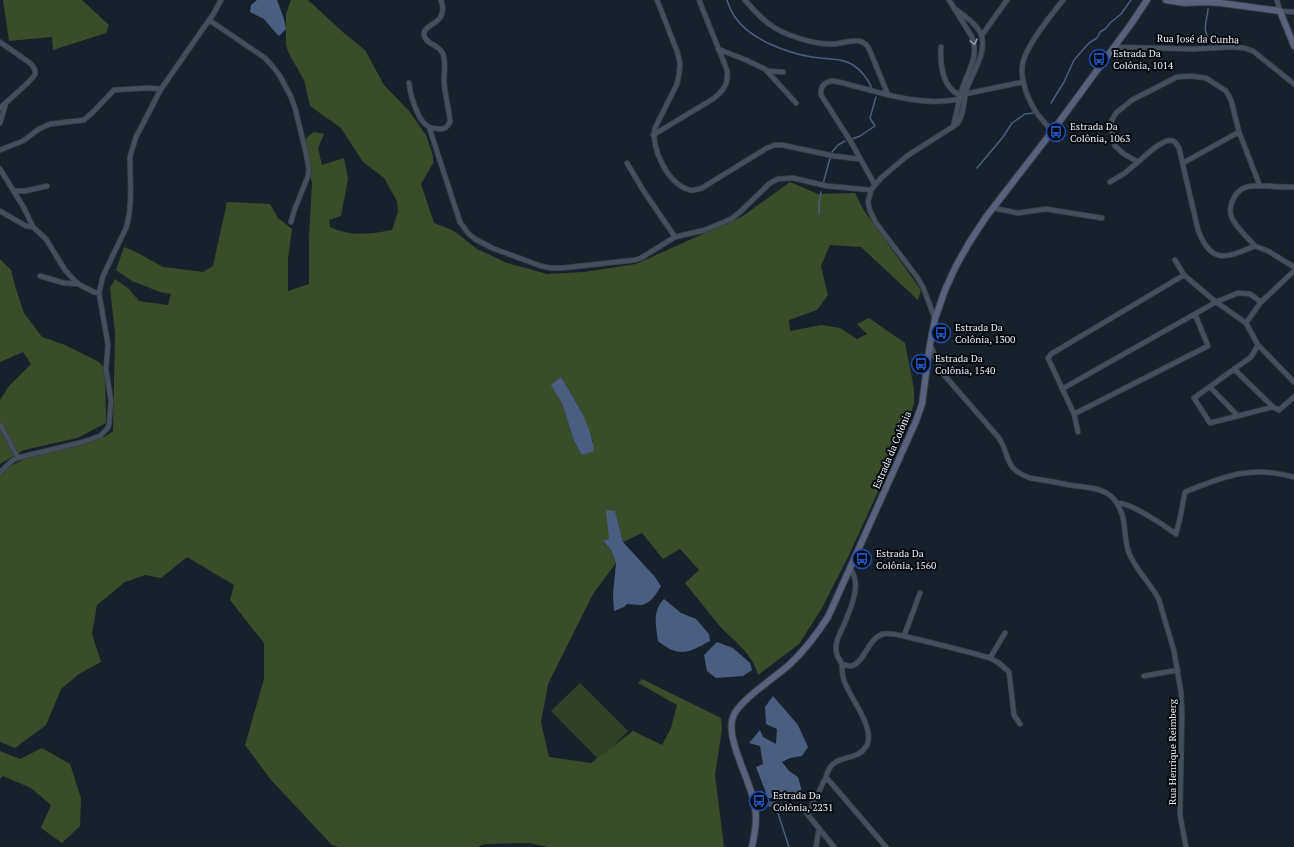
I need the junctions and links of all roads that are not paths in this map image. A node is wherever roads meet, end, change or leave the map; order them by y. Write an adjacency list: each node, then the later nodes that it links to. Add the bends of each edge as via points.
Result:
1 (221, 0): 15 (street)
2 (441, 0): 34 (street, via 442,16 427,28 424,35 444,54 444,82 450,122 444,128)
3 (657, 0): 38 (street, via 680,63 677,84)
4 (699, 0): 21 (street)
5 (745, 0): 28 (street, via 768,24 786,34 824,44 863,42 870,51)
6 (949, 0): 12 (street)
7 (1007, 0): 16 (street)
8 (1063, 0): 24 (street, via 1026,52 1022,66)
9 (1147, 0): 20 (main road, Estrada da Colônia)
10 (1166, 0): 13 (main road, via 1221,3)
11 (1277, 0): 13 (street)
12 (955, 9): 16 (street, via 977,27); 29 (street, one-way to 29, via 972,37 976,50)
13 (1280, 11): 14 (street); 18 (main road)
14 (1294, 12)
15 (209, 20): 27 (street); 55 (street, via 265,58 280,76 291,97 309,170)
16 (982, 35): 29 (street, via 982,52)
17 (0, 42): 30 (street, via 35,69 34,77)
18 (1294, 46)
19 (941, 47): 29 (street, via 945,78 953,91)
20 (1114, 47): 26 (street, Rua José da Cunha, via 1244,48 1253,51); 36 (main road, Estrada da Colônia)
21 (718, 48): 22 (street); 38 (street, via 728,78 720,94)
22 (768, 71): 23 (street); 31 (street)
23 (783, 72)
24 (1023, 82): 29 (street); 36 (street, via 1035,111)
25 (409, 83): 34 (street, via 416,109)
26 (1294, 84)
27 (161, 89): 39 (street, via 114,90 84,120 54,122 23,141); 65 (street, via 132,150 131,202 128,219 103,276)
28 (888, 95): 29 (street, via 925,102 938,102); 40 (street, via 834,81 822,86 821,94)
29 (962, 96): 35 (street); 35 (street, via 961,117)
30 (7, 102): 32 (street); 33 (street)
31 (796, 103)
32 (0, 108)
33 (0, 123)
34 (429, 126): 57 (street, via 463,228 475,239 492,248 541,266 562,268 634,260)
35 (953, 127): 46 (street, via 907,156)
36 (1052, 131): 52 (main road, Estrada da Colônia)
37 (1239, 132): 41 (street, via 1231,100 1226,91 1206,78 1176,77 1132,100 1116,113 1112,120 1115,146); 43 (street); 48 (street)
38 (653, 135): 40 (street, via 656,152 664,167 675,182 690,190 712,183 775,145)
39 (0, 150)
40 (859, 159): 46 (street)
41 (1138, 162): 43 (street, via 1161,143 1172,140 1179,148); 45 (street)
42 (627, 163): 57 (street)
43 (1183, 163): 58 (street, via 1198,230 1205,246 1220,256 1230,256)
44 (0, 169): 51 (street)
45 (1110, 182)
46 (875, 185): 50 (street)
47 (47, 186): 51 (street)
48 (1260, 186): 49 (street); 58 (street, via 1240,190 1234,196 1230,208 1233,220)
49 (1294, 188)
50 (871, 190): 57 (street, via 827,186 793,178 778,179 770,183 731,219 706,230); 69 (street, via 868,202 873,217 920,282)
51 (14, 191): 56 (street)
52 (993, 208): 54 (street, via 1018,213 1046,209); 69 (main road, Estrada da Colônia, via 956,266)
53 (0, 211): 56 (street, via 26,226)
54 (1102, 218)
55 (291, 222)
56 (33, 227): 64 (street, via 46,239 65,270)
57 (675, 237)
58 (1255, 246): 60 (street)
59 (1175, 260): 62 (street)
60 (1294, 267)
61 (1294, 271): 67 (street)
62 (1184, 275): 66 (street); 76 (street, via 1051,354 1048,358)
63 (40, 276): 64 (street)
64 (80, 285): 65 (street)
65 (99, 293): 83 (street, via 108,344 106,369 111,401 109,425 100,436 89,440)
66 (1216, 302): 67 (street, via 1238,293 1250,294); 68 (street); 70 (street)
67 (1261, 302): 70 (street)
68 (1194, 314): 76 (street); 79 (street, via 1208,346)
69 (935, 320): 71 (main road, Estrada da Colônia)
70 (1246, 322): 72 (street)
71 (930, 344): 86 (street, via 945,376 998,438 1008,461 1016,471 1030,478 1102,491); 87 (main road, Estrada da Colônia, via 922,404 916,421)
72 (1258, 345): 73 (street, via 1251,357); 74 (street)
73 (1234, 369): 75 (street); 78 (street)
74 (1294, 382)
75 (1210, 387): 80 (street); 80 (street, via 1194,398 1210,423)
76 (1062, 389): 79 (street)
77 (1294, 397): 78 (street, via 1279,410)
78 (1272, 407): 80 (street)
79 (1074, 414): 82 (street)
80 (1238, 416)
81 (0, 424): 83 (street)
82 (1078, 432)
83 (18, 458): 84 (street)
84 (0, 472)
85 (1294, 477): 86 (street, via 1272,472 1245,472 1220,478 1185,492 1176,534 1134,508)
86 (1117, 503): 93 (street, Rua Henrique Reimberg, via 1129,553 1159,600)
87 (850, 568): 92 (street, via 856,578 856,589 837,637 837,655); 97 (main road, Estrada da Colônia, via 818,634 789,665 744,702 732,718 731,728 735,746)
88 (920, 593): 90 (street)
89 (1005, 633): 91 (street)
90 (904, 636): 91 (street); 92 (street, via 881,635 854,665)
91 (990, 658): 95 (street, via 1009,672 1014,715)
92 (842, 664): 96 (street, via 845,683 867,725 868,742 862,751 854,756 837,760 832,764)
93 (1178, 670): 94 (street); 104 (street, Rua Henrique Reimberg, via 1182,707 1180,815)
94 (1144, 676)
95 (1020, 724)
96 (826, 777): 98 (street); 103 (street)
97 (754, 802): 98 (street, via 798,808); 100 (main road, Estrada da Colônia, via 756,815)
98 (808, 814): 99 (street)
99 (819, 828): 101 (street); 102 (street)
100 (752, 847)
101 (816, 847)
102 (834, 847)
103 (886, 847)
104 (1186, 847)

